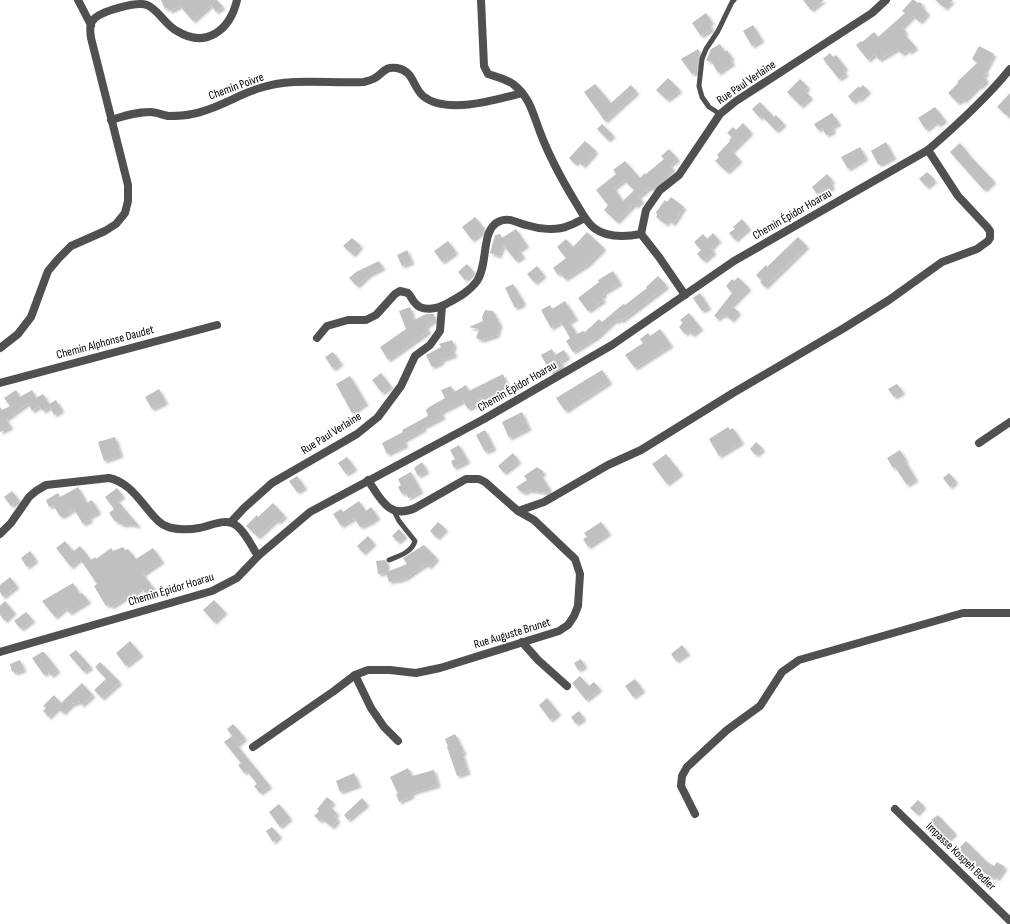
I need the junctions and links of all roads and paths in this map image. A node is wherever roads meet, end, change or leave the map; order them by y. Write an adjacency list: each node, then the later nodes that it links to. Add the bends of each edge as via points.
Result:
1 (78, 0): 6 (street)
2 (237, 0): 6 (street, via 235,11 224,28 213,36 189,37 176,31 152,8 143,4 133,4 101,14)
3 (481, 0): 8 (street, via 484,66 488,74 505,79)
4 (734, 0): 9 (lane, via 702,59 699,86 702,97 709,107)
5 (886, 0): 9 (street, Rue Paul Verlaine, via 872,13)
6 (91, 25): 10 (street, via 90,38)
7 (1010, 69): 11 (street, Chemin Épidor Hoarau, via 953,129)
8 (522, 93): 10 (street, Chemin Poivre, via 490,102 445,104 424,96 417,89 411,76 404,71 389,68 383,70 376,78 364,82 285,83 261,88 194,114 168,116 141,112); 12 (street, via 532,107 540,132 562,180)
9 (720, 114): 13 (street, Rue Paul Verlaine, via 679,175 660,190 646,210)
10 (111, 120): 18 (street, via 128,185 125,213 116,224 105,231 71,246 48,271 30,317 18,334)
11 (928, 150): 14 (street, Chemin Épidor Hoarau, via 734,261); 24 (street, via 958,196 990,231 988,241 977,249 942,262 889,300 641,450 608,465 544,502)
12 (585, 218): 13 (street, via 594,228 608,234 625,237); 15 (street, via 568,226 547,229 527,226 514,220 494,224 487,235 483,268 477,280 469,290)
13 (641, 234): 14 (street)
14 (685, 295): 22 (street, Chemin Épidor Hoarau, via 606,349 484,419)
15 (442, 306): 17 (street, via 422,308 408,293 400,290 376,316 327,326); 25 (street, Rue Paul Verlaine, via 440,331 430,345 415,356 401,386 378,417 357,434 272,483)
16 (217, 325): 19 (street, Chemin Alphonse Daudet)
17 (317, 338)
18 (0, 348)
19 (0, 382)
20 (1010, 422): 21 (street)
21 (979, 443)
22 (368, 480): 23 (street, via 383,502); 27 (street, Chemin Épidor Hoarau, via 310,512)
23 (394, 510): 24 (street, Rue Auguste Brunet, via 408,511 460,482 473,478 485,482); 28 (lane, via 399,521 415,541 410,550)
24 (518, 511): 30 (street, Rue Auguste Brunet, via 534,520 575,559 580,574 578,606 568,624 559,631)
25 (231, 522): 26 (street, via 198,529 165,526 124,483 116,479 101,478 46,485 29,497); 27 (street, via 242,530)
26 (0, 534)
27 (258, 556): 31 (street, Chemin Épidor Hoarau, via 237,578 212,591)
28 (389, 560)
29 (1010, 613): 37 (street, via 963,613 800,660 782,672 760,706 727,730 687,767 682,776 681,786)
30 (522, 642): 32 (street, Rue Auguste Brunet, via 416,673 368,670); 33 (street)
31 (0, 652)
32 (354, 675): 34 (street, via 371,708); 35 (street, Rue Auguste Brunet, via 334,692)
33 (567, 686)
34 (398, 741)
35 (253, 747)
36 (895, 809): 38 (street, Impasse Kospeh Bedier)
37 (695, 814)
38 (1010, 921)

